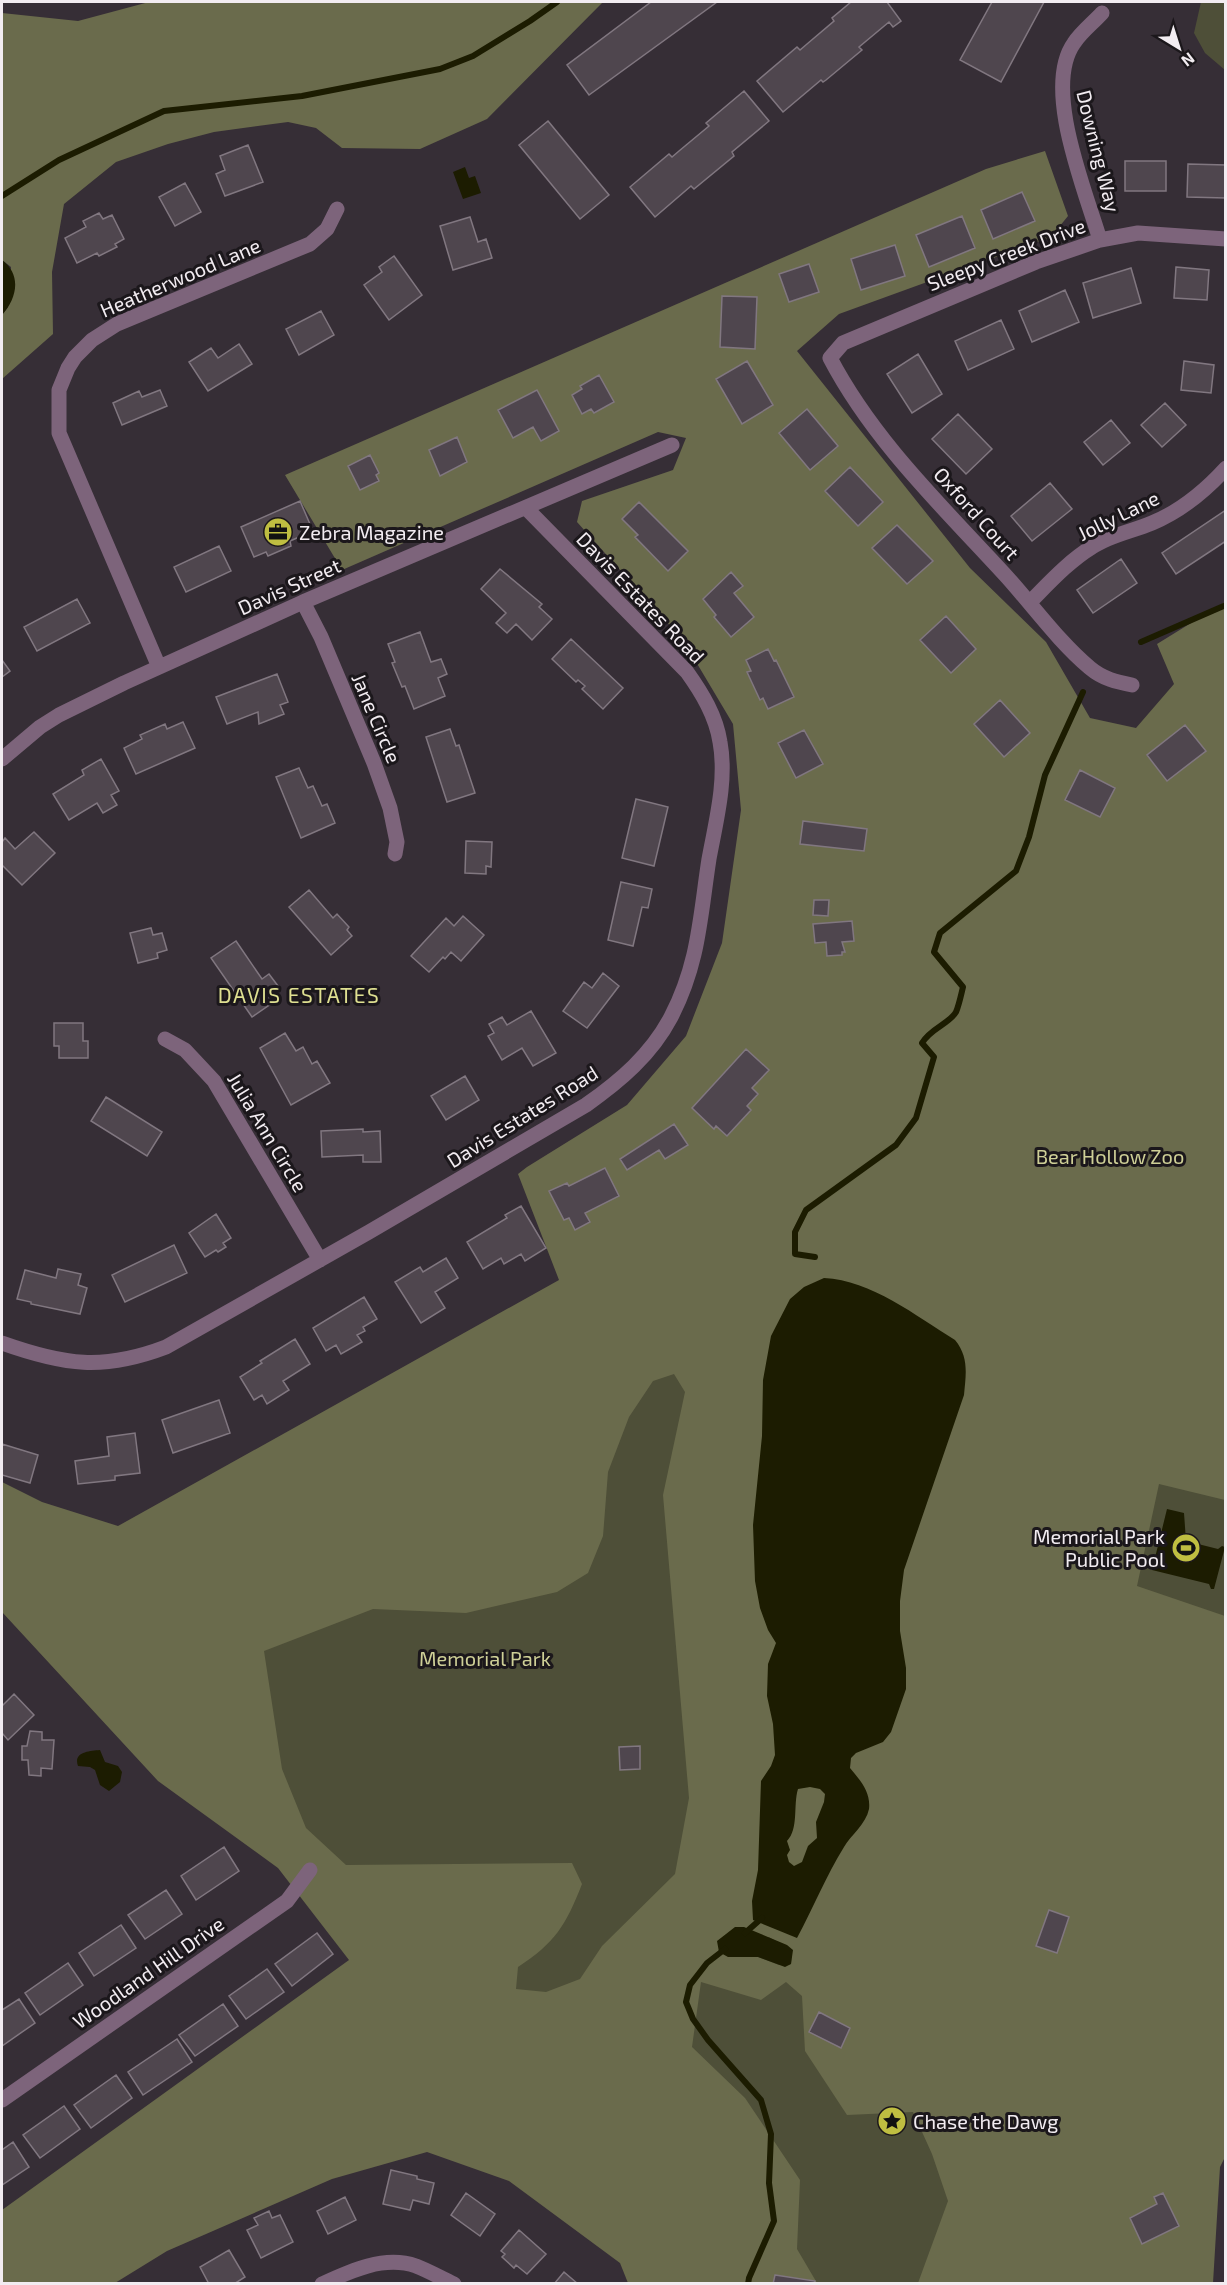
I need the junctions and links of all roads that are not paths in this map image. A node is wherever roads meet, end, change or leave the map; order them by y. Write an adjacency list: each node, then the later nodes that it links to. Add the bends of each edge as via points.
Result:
1 (1102, 13): 4 (street, Downing Way, via 1073,44 1061,90 1070,138)
2 (337, 209): 11 (street, Heatherwood Lane, via 327,229 310,244 104,331 75,357 59,390 59,433)
3 (1226, 239): 4 (street, Sleepy Creek Drive, via 1137,233)
4 (1100, 240): 5 (street, Sleepy Creek Drive, via 1036,262)
5 (843, 342): 10 (street, Oxford Court, via 830,358 846,388 896,456)
6 (672, 445): 8 (street, Davis Street)
7 (1226, 468): 10 (street, Jolly Lane, via 1182,508 1092,546)
8 (526, 508): 9 (street, Davis Street); 16 (street, Davis Estates Road, via 687,672 711,713 722,765 694,960 670,1019 645,1056 614,1085 552,1126)
9 (303, 602): 11 (street, Davis Street); 14 (street, Jane Circle, via 382,785 396,826)
10 (1030, 602): 12 (street, Oxford Court, via 1091,669 1111,681)
11 (159, 667): 13 (street, Davis Street, via 59,715)
12 (1132, 685)
13 (2, 759)
14 (395, 854)
15 (165, 1039): 16 (street, Julia Ann Circle, via 185,1050 214,1081)
16 (320, 1260): 17 (street, Davis Estates Road, via 203,1328 138,1358 78,1363)
17 (2, 1343)
18 (310, 1870): 19 (street, Woodland Hill Drive, via 287,1901)
19 (2, 2100)
20 (322, 2283): 21 (street, via 386,2262 414,2265)
21 (454, 2283)

